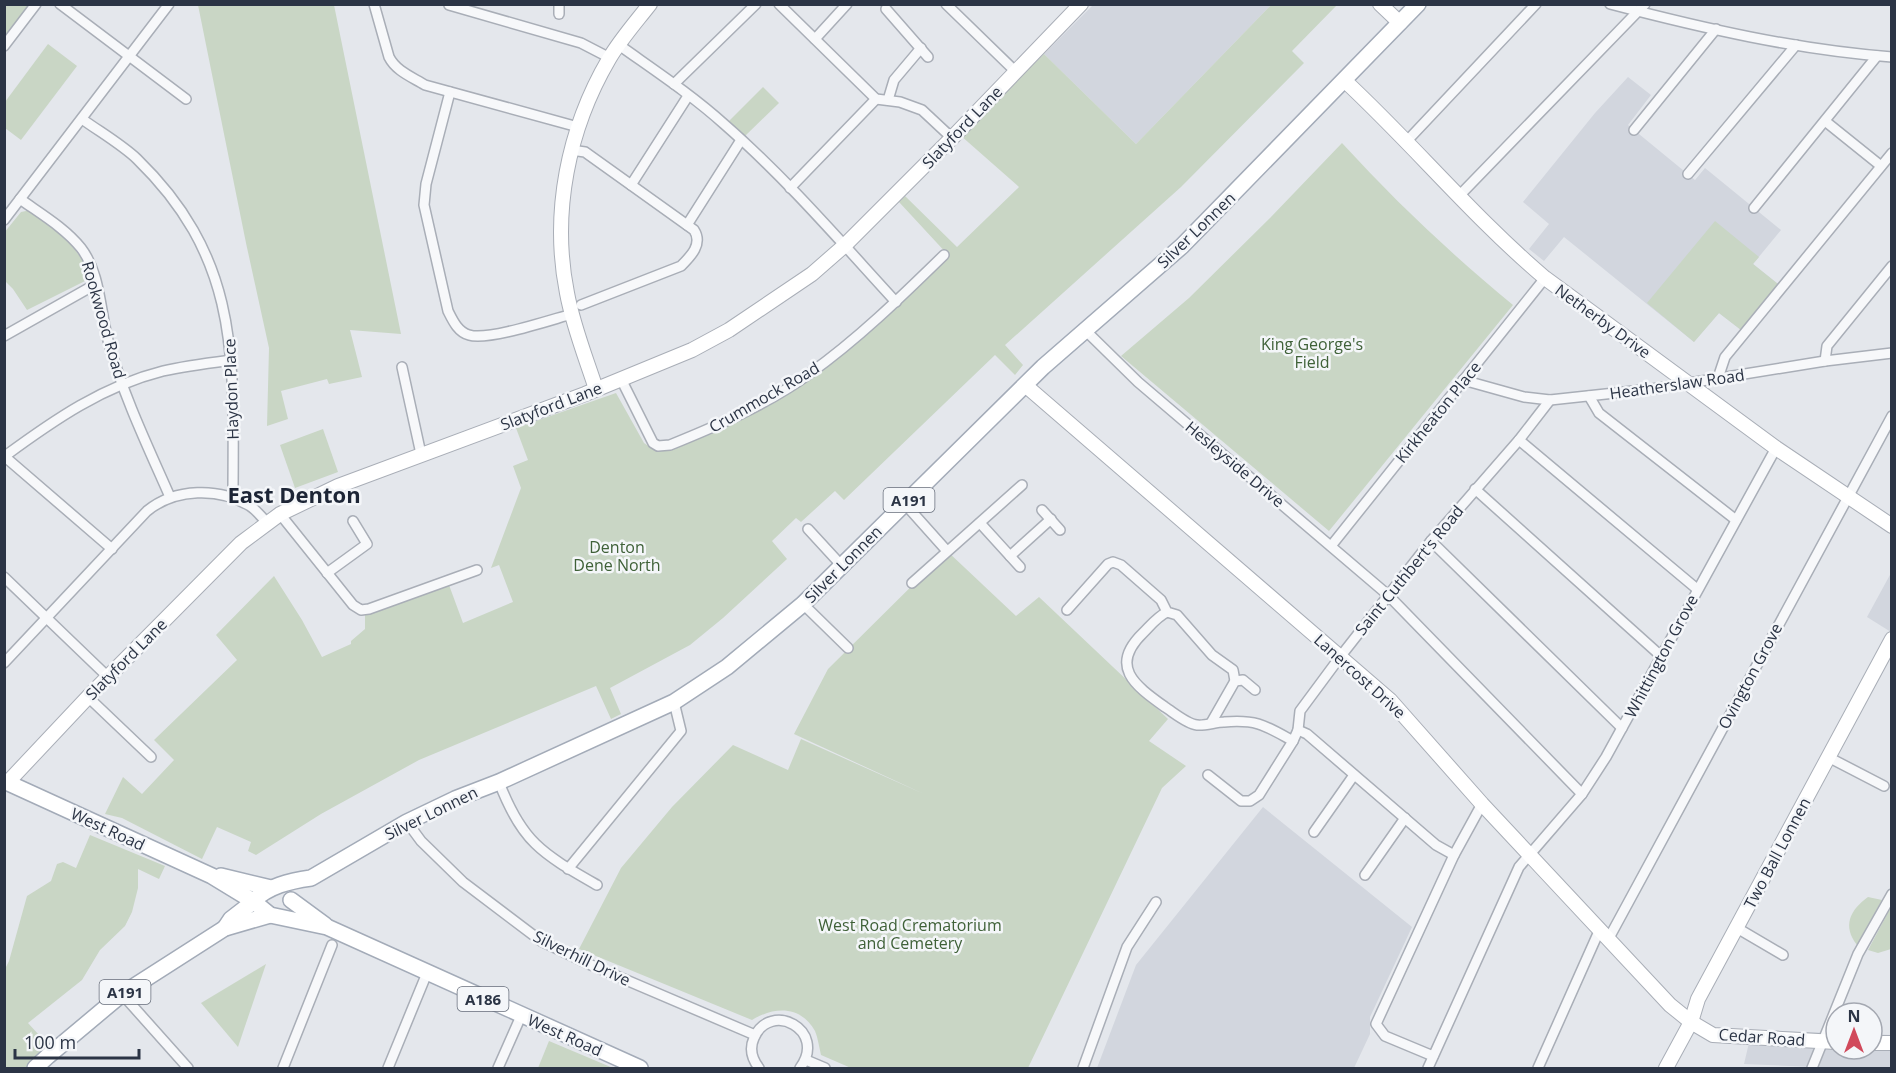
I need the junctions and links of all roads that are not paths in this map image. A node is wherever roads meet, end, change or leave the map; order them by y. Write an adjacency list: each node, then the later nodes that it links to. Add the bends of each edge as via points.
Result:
1 (36, 4): 23 (street)
2 (60, 4): 26 (street)
3 (169, 4): 26 (street)
4 (374, 4): 33 (street, via 392,64 425,85)
5 (650, 4): 21 (street)
6 (756, 4): 32 (street)
7 (779, 4): 20 (street)
8 (847, 4): 20 (street)
9 (946, 4): 30 (street)
10 (1081, 4): 30 (street, Slatyford Lane)
11 (1380, 4): 18 (street)
12 (1418, 4): 18 (main road, Silver Lonnen / A191)
13 (1536, 4): 44 (street)
14 (1610, 4): 16 (street)
15 (449, 5): 27 (street, via 581,43)
16 (1641, 8): 19 (street); 51 (street)
17 (886, 9): 24 (street)
18 (1401, 23): 31 (main road, Silver Lonnen / A191)
19 (1716, 29): 22 (street); 41 (street)
20 (815, 39): 36 (street)
21 (618, 45): 27 (street); 32 (street)
22 (1796, 45): 25 (street); 48 (street)
23 (4, 46)
24 (921, 48): 28 (street); 37 (street, via 894,80)
25 (1877, 56): 29 (street); 39 (street)
26 (129, 57): 35 (street); 38 (street)
27 (610, 57): 40 (street)
28 (928, 57)
29 (1892, 57)
30 (1015, 71): 42 (street, Slatyford Lane)
31 (1344, 80): 44 (street, Netherby Drive); 63 (main road, Silver Lonnen / A191, via 1182,246)
32 (675, 84): 34 (street)
33 (450, 92): 40 (street); 62 (street, via 424,205 454,325 468,335 483,337)
34 (688, 96): 43 (street); 49 (street)
35 (186, 99)
36 (876, 99): 37 (street); 50 (street)
37 (888, 100): 42 (street, via 922,110)
38 (82, 119): 52 (street); 66 (street, Haydon Place, via 135,158 168,192 192,227 212,266)
39 (1825, 121): 47 (street); 53 (street)
40 (578, 127): 45 (street)
41 (1634, 130)
42 (952, 138): 56 (street, Slatyford Lane)
43 (741, 140): 50 (street); 55 (street)
44 (1406, 142): 51 (street, Netherby Drive)
45 (571, 150): 49 (street, via 585,153); 62 (street, via 562,191 561,244 564,277)
46 (1892, 153): 47 (street)
47 (1881, 166): 69 (street, via 1725,357)
48 (1688, 174)
49 (631, 185): 55 (street)
50 (790, 188): 56 (street)
51 (1458, 197): 59 (street, Netherby Drive)
52 (20, 199): 54 (street); 60 (street, Rookwood Road, via 75,241)
53 (1754, 208)
54 (4, 220)
55 (687, 225): 62 (street, via 699,242 681,266)
56 (844, 246): 61 (street); 70 (street, Slatyford Lane, via 812,274 729,330)
57 (944, 255): 61 (street, Crummock Road)
58 (1892, 266): 67 (street, via 1827,346)
59 (1545, 278): 71 (street, Kirkheaton Place); 72 (street, Netherby Drive)
60 (96, 284): 64 (street); 73 (street, Rookwood Road)
61 (896, 302): 70 (street, Crummock Road, via 808,375 746,411 670,445 653,443)
62 (577, 310): 75 (street)
63 (1085, 330): 74 (main road, Silver Lonnen / A191); 100 (street, Hesleyside Drive, via 1138,382)
64 (4, 336)
65 (1892, 353): 67 (street, Heatherslaw Road)
66 (232, 360): 73 (street, via 163,371); 87 (street, Haydon Place)
67 (1825, 361): 69 (street, Heatherslaw Road)
68 (402, 367): 81 (street)
69 (1718, 378): 72 (street, Heatherslaw Road)
70 (621, 379): 75 (street, Slatyford Lane)
71 (1463, 380): 77 (street, Heatherslaw Road); 100 (street, Kirkheaton Place)
72 (1689, 383): 76 (street, Heatherslaw Road); 80 (street, Netherby Drive)
73 (122, 385): 82 (street, via 64,414); 86 (street, Rookwood Road)
74 (1025, 385): 88 (main road, Silver Lonnen / A191); 119 (street, Lanercost Drive)
75 (596, 389): 81 (street, Slatyford Lane)
76 (1589, 396): 77 (street, Heatherslaw Road); 92 (street, via 1599,414)
77 (1550, 400): 79 (street, Saint Cuthbert's Road)
78 (1892, 416): 85 (street, Ovington Grove)
79 (1519, 440): 84 (street, Saint Cuthbert's Road); 110 (street)
80 (1776, 448): 85 (street, Netherby Drive); 92 (street, Whittington Grove)
81 (421, 454): 90 (street, Slatyford Lane, via 338,486)
82 (5, 456): 101 (street)
83 (1022, 485): 95 (street)
84 (1475, 489): 99 (street, Saint Cuthbert's Road); 118 (street)
85 (1847, 496): 96 (street, Netherby Drive); 158 (street, Ovington Grove)
86 (170, 497): 87 (street, via 194,493 221,494); 101 (street, via 147,511)
87 (233, 499): 94 (street, via 251,506)
88 (905, 504): 102 (street); 104 (main road, Silver Lonnen / A191)
89 (1042, 510): 91 (street)
90 (280, 514): 94 (street, Slatyford Lane); 107 (street)
91 (1051, 519): 98 (street); 103 (street)
92 (1736, 520): 110 (street, Whittington Grove)
93 (353, 521): 107 (street, via 368,544)
94 (267, 523): 121 (street, Slatyford Lane, via 241,543)
95 (980, 523): 102 (street); 103 (street)
96 (1892, 526)
97 (808, 529): 104 (street)
98 (1060, 530)
99 (1431, 541): 111 (street, Saint Cuthbert's Road); 127 (street)
100 (1331, 546): 111 (street, Hesleyside Drive)
101 (112, 549): 115 (street)
102 (947, 551): 109 (street)
103 (1010, 556): 105 (street)
104 (842, 566): 112 (main road, Silver Lonnen / A191)
105 (1020, 567)
106 (477, 570): 107 (street, via 361,610)
107 (327, 573)
108 (4, 578): 115 (street)
109 (912, 583)
110 (1697, 589): 118 (street, Whittington Grove)
111 (1388, 595): 119 (street, Saint Cuthbert's Road); 137 (street, Hesleyside Drive)
112 (803, 604): 117 (street); 125 (main road, Silver Lonnen / A191, via 727,667)
113 (1067, 610): 114 (street, via 1113,562 1161,600)
114 (1167, 612): 122 (street, via 1177,615 1212,656 1233,670); 126 (street, via 1133,642 1125,657 1127,670 1154,699 1174,713 1196,725)
115 (46, 618): 120 (street); 121 (street)
116 (1892, 639): 130 (street, Two Ball Lonnen)
117 (848, 648)
118 (1661, 656): 127 (street, Whittington Grove)
119 (1340, 657): 128 (street, Saint Cuthbert's Road, via 1300,711); 138 (street, Lanercost Drive, via 1390,700)
120 (4, 663)
121 (108, 677): 124 (street, Slatyford Lane)
122 (1235, 681): 123 (street, via 1243,680); 126 (street)
123 (1255, 690)
124 (88, 697): 131 (street); 135 (street, Slatyford Lane)
125 (674, 702): 134 (main road, Silver Lonnen / A191); 144 (street, via 681,731 678,736)
126 (1211, 723): 129 (street, via 1249,721)
127 (1622, 728): 137 (street, Whittington Grove)
128 (1298, 730): 129 (street, Saint Cuthbert's Road); 133 (street)
129 (1293, 741): 132 (street, Saint Cuthbert's Road, via 1259,795 1250,801 1241,801)
130 (1828, 757): 136 (street); 157 (street, Two Ball Lonnen)
131 (151, 758)
132 (1208, 775)
133 (1354, 775): 139 (street); 141 (street)
134 (499, 782): 140 (main road, Silver Lonnen / A191); 144 (street, via 510,811 526,836)
135 (6, 783): 148 (main road, West Road / A186)
136 (1884, 786)
137 (1582, 794): 142 (street, Whittington Grove)
138 (1482, 804): 142 (street, Lanercost Drive); 143 (street)
139 (1405, 818): 143 (street); 145 (street)
140 (407, 822): 146 (main road, Silver Lonnen / A191); 166 (street, Silverhill Drive, via 463,882 542,941)
141 (1314, 832)
142 (1530, 853): 158 (street, Lanercost Drive); 169 (street, Whittington Grove, via 1519,867)
143 (1454, 855): 169 (street, via 1376,1024 1385,1036)
144 (568, 869): 147 (street)
145 (1365, 875)
146 (304, 881): 148 (main road); 149 (main road, Silver Lonnen / A191); 151 (main road, Silver Lonnen / A191); 155 (main road)
147 (597, 885)
148 (238, 886): 149 (main road, West Road / A186); 152 (main road, West Road / A186); 156 (main road)
149 (272, 888): 151 (main road, A186); 152 (main road, A191)
150 (1892, 894): 163 (street, via 1858,954)
151 (291, 900): 154 (main road, A191); 155 (main road, West Road / A186)
152 (253, 901): 154 (main road, A186); 156 (main road, A191)
153 (1156, 902): 180 (street, via 1127,947)
154 (270, 915): 155 (main road, West Road / A186); 156 (main road, A191)
155 (307, 916): 156 (main road); 161 (main road, West Road / A186)
156 (242, 919): 162 (main road, A191)
157 (1737, 928): 160 (street); 165 (street, Two Ball Lonnen, via 1698,999)
158 (1604, 933): 165 (street, Lanercost Drive, via 1670,1005); 182 (street, Ovington Grove)
159 (332, 945): 174 (street)
160 (1783, 955)
161 (427, 973): 164 (main road, West Road / A186); 175 (street)
162 (122, 994): 171 (street); 172 (main road, A191)
163 (1843, 1001)
164 (521, 1016): 176 (street); 177 (main road, West Road / A186)
165 (1691, 1022): 167 (street, Cedar Road, via 1713,1035); 183 (street, Two Ball Lonnen)
166 (755, 1035): 170 (street, via 767,1023 792,1023 808,1043); 178 (street, via 751,1053)
167 (1824, 1042)
168 (1824, 1051): 184 (street)
169 (1433, 1056): 181 (street, Whittington Grove)
170 (803, 1064): 179 (street)
171 (185, 1065): 173 (street)
172 (35, 1068)
173 (174, 1068)
174 (283, 1068)
175 (388, 1068)
176 (498, 1068)
177 (639, 1068)
178 (759, 1068)
179 (825, 1068)
180 (1083, 1068)
181 (1428, 1068)
182 (1538, 1068)
183 (1666, 1068)
184 (1812, 1068)

